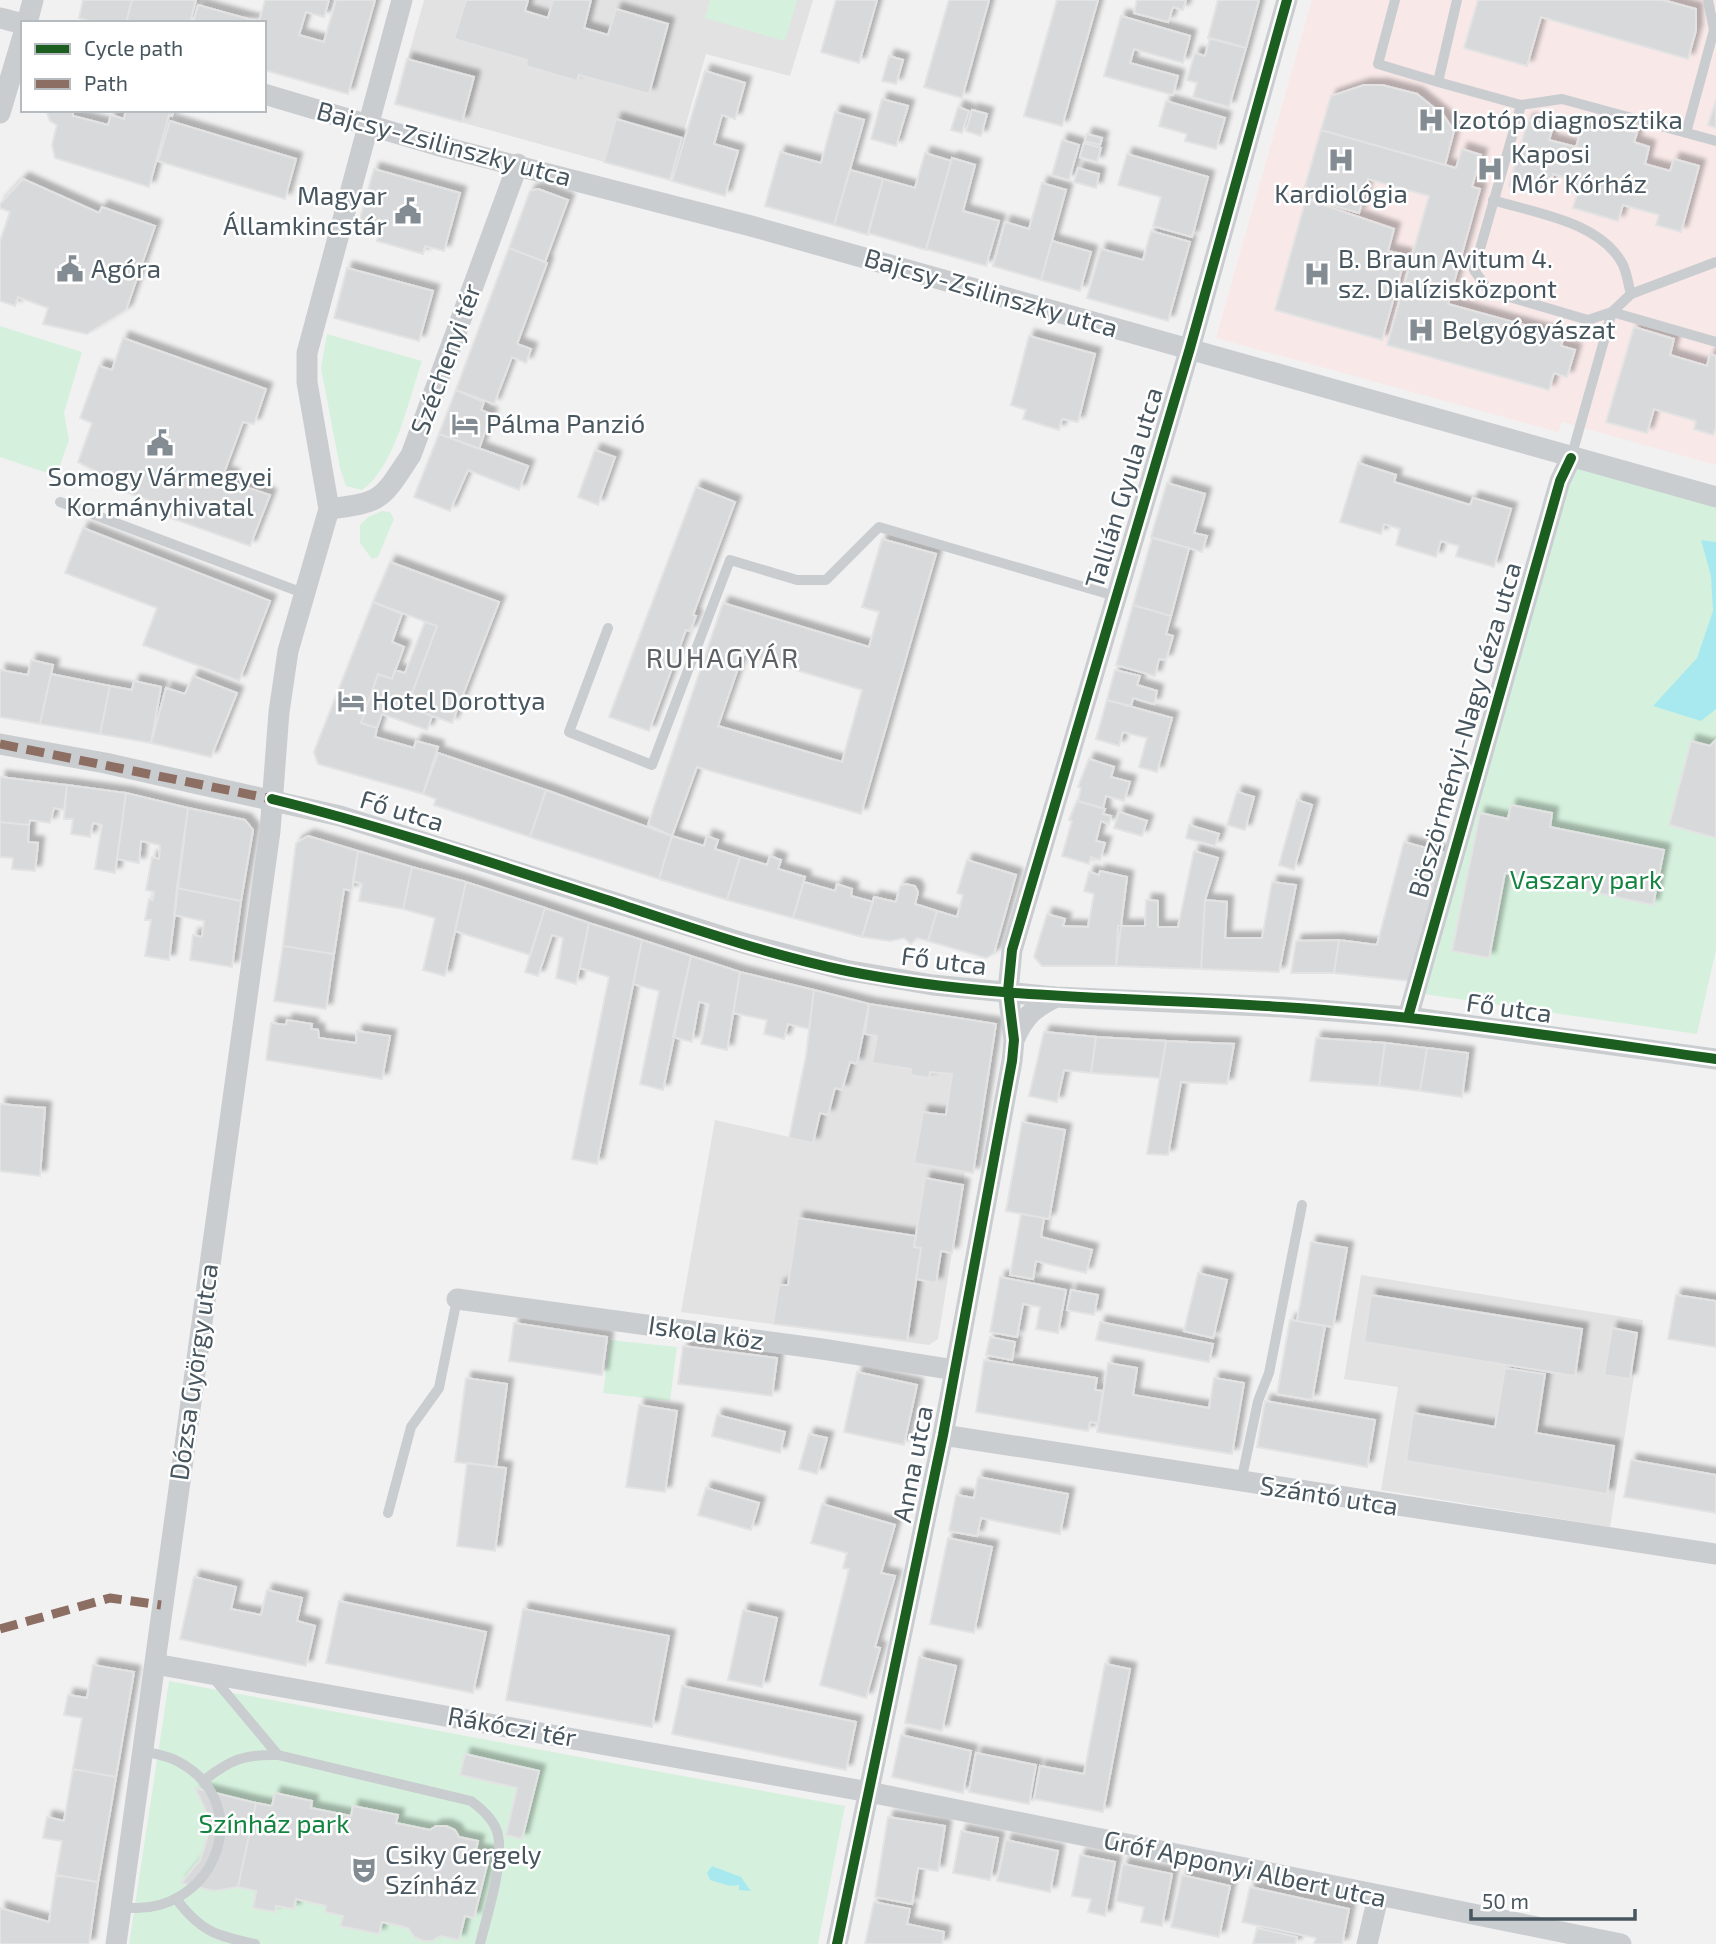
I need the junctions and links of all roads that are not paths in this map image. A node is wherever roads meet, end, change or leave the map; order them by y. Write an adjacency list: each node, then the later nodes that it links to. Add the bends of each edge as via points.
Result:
1 (33, 0): 8 (street)
2 (402, 0): 15 (street)
3 (1287, 0): 24 (street, Tallián Gyula utca)
4 (1395, 0): 11 (lane, via 1378,64)
5 (1457, 0): 11 (lane)
6 (1708, 0): 16 (lane, via 1714,30)
7 (0, 18): 9 (street)
8 (26, 21)
9 (21, 22)
10 (21, 43): 14 (street)
11 (1438, 82): 13 (lane)
12 (266, 95): 15 (street, Bajcsy-Zsilinszky utca)
13 (1521, 104): 16 (lane, via 1562,99); 19 (lane)
14 (0, 113)
15 (367, 124): 18 (street, Bajcsy-Zsilinszky utca); 28 (street, via 307,353 307,382)
16 (1685, 132): 17 (lane)
17 (1716, 141)
18 (518, 164): 24 (street, Bajcsy-Zsilinszky utca); 28 (street, Széchenyi tér, via 411,455 383,496 362,505)
19 (1493, 200): 21 (lane, via 1584,229 1612,247); 22 (lane, via 1475,270 1489,290 1588,320)
20 (1716, 262): 21 (lane)
21 (1631, 294): 22 (lane)
22 (1612, 312): 23 (lane); 25 (lane)
23 (1716, 342)
24 (1190, 348): 25 (street, Bajcsy-Zsilinszky utca); 30 (street, Tallián Gyula utca)
25 (1572, 458): 26 (street, Bajcsy-Zsilinszky utca); 36 (street, Böszörményi-Nagy Géza utca, via 1560,481)
26 (1716, 497)
27 (60, 502): 29 (lane)
28 (329, 509): 29 (street)
29 (303, 593): 33 (street, via 288,651)
30 (1115, 596): 31 (lane, via 879,527 826,580 797,580 730,560 652,765 569,732); 34 (street, Tallián Gyula utca, via 1012,950)
31 (608, 628)
32 (0, 744): 33 (street, Fő utca)
33 (272, 799): 34 (street, Fő utca, via 412,837 718,936 845,970 933,985); 46 (street, Dózsa György utca)
34 (1009, 991): 35 (street, Fő utca); 37 (street, Anna utca)
35 (1056, 998): 36 (street, Fő utca, via 1282,1006); 37 (street, Anna utca, via 1035,1007)
36 (1408, 1017): 38 (street, Fő utca)
37 (1014, 1040): 41 (street, Anna utca)
38 (1716, 1059)
39 (1302, 1205): 43 (lane, via 1269,1373 1258,1401)
40 (457, 1299): 41 (street, Iskola köz); 44 (lane, via 439,1388 411,1427)
41 (955, 1370): 42 (street, Anna utca)
42 (943, 1435): 43 (street, Szántó utca); 51 (street, Anna utca)
43 (1241, 1482): 45 (street, Szántó utca)
44 (388, 1513)
45 (1716, 1554)
46 (155, 1664): 47 (street, Rákóczi tér); 48 (street, Dózsa György utca)
47 (209, 1673): 49 (lane); 51 (street, Rákóczi tér)
48 (143, 1751): 50 (lane, via 179,1762); 54 (street, Dózsa György utca)
49 (278, 1755): 50 (lane, via 250,1754 224,1765); 57 (lane, via 453,1794 486,1813 498,1832 500,1853)
50 (203, 1782): 53 (lane, via 215,1801 218,1844 211,1867)
51 (869, 1792): 52 (street, Gróf Apponyi Albert utca); 58 (street, Anna utca)
52 (1378, 1897): 59 (street); 60 (street, Gróf Apponyi Albert utca)
53 (177, 1900): 54 (lane, via 155,1909); 56 (lane, via 192,1920 214,1935)
54 (122, 1908): 55 (street, Dózsa György utca)
55 (116, 1944)
56 (255, 1944)
57 (480, 1944)
58 (837, 1944)
59 (1367, 1944)
60 (1622, 1944)

